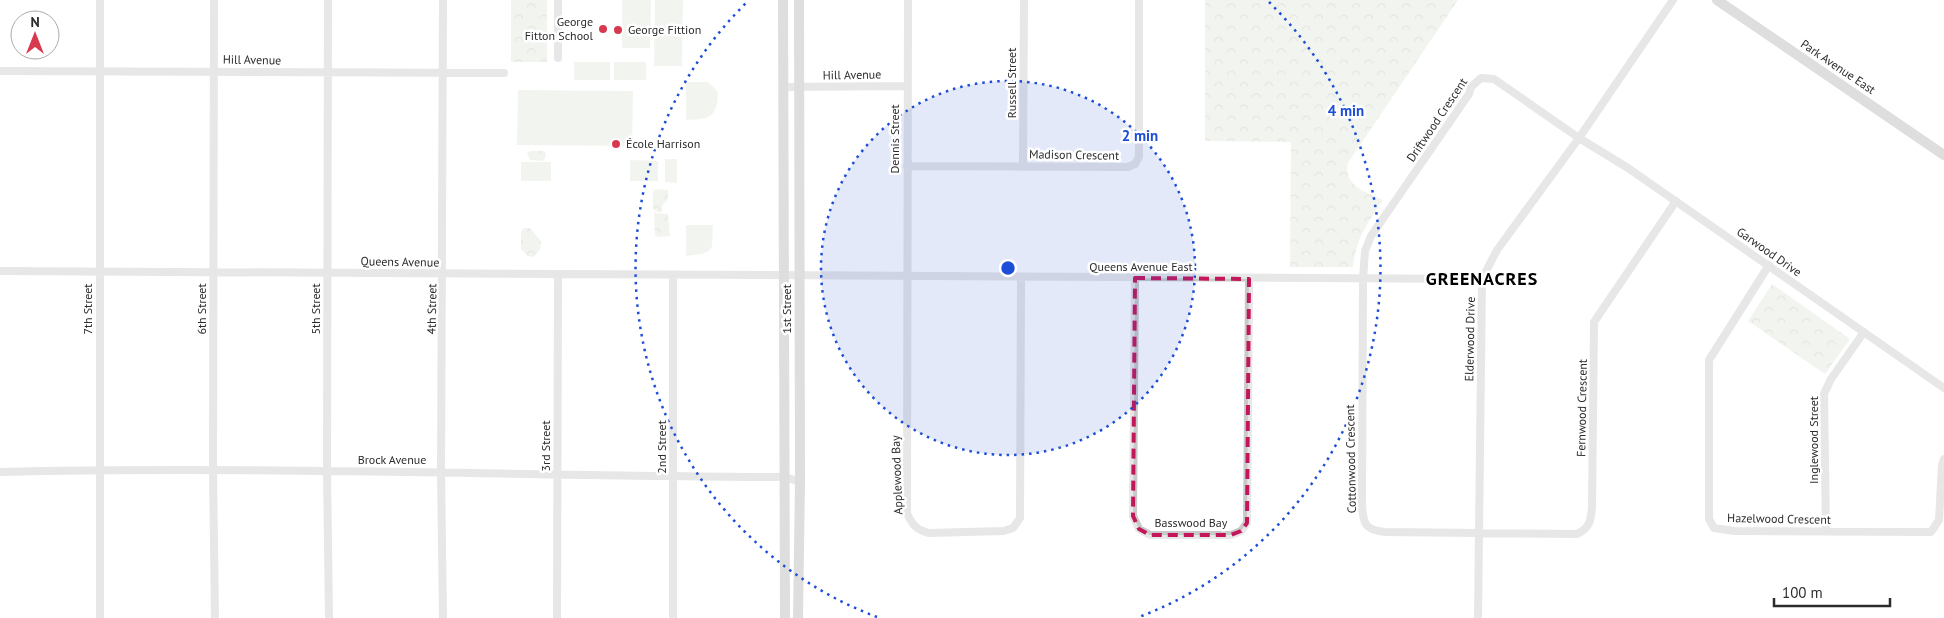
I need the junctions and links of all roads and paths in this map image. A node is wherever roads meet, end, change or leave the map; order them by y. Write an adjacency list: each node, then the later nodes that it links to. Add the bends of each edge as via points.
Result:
1 (100, 0): 15 (street, 7th Street)
2 (214, 0): 16 (street, 6th Street)
3 (328, 0): 17 (street, 5th Street)
4 (443, 0): 18 (street, 4th Street)
5 (558, 0): 13 (street)
6 (783, 0): 21 (main road, 1st Street)
7 (799, 0): 22 (main road, 1st Street)
8 (908, 0): 20 (street, Dennis Street)
9 (1024, 0): 26 (street, Russell Street)
10 (1139, 0): 26 (street, Madison Crescent, via 1139,157 1135,164 1128,167)
11 (1672, 0): 23 (street, Elderwood Drive)
12 (1717, 0): 24 (main road, Park Avenue East)
13 (558, 58)
14 (0, 71): 15 (street, Hill Avenue)
15 (100, 71): 16 (street, Hill Avenue); 30 (street, 7th Street)
16 (214, 71): 17 (street, Hill Avenue); 31 (street, 6th Street)
17 (328, 72): 18 (street, Hill Avenue); 32 (street, 5th Street)
18 (443, 72): 19 (street, Hill Avenue); 33 (street, 4th Street)
19 (504, 73)
20 (907, 86): 22 (street, Hill Avenue); 25 (street, Dennis Street)
21 (783, 87): 22 (street, Hill Avenue); 36 (main road, 1st Street)
22 (798, 87): 37 (main road, 1st Street)
23 (1579, 138): 27 (street, Garwood Drive); 42 (street, Driftwood Crescent, via 1494,79 1481,78 1471,87 1464,102 1371,236 1365,251); 43 (street, Elderwood Drive, via 1497,250)
24 (1944, 156)
25 (906, 166): 26 (street, Madison Crescent); 38 (street, Dennis Street)
26 (1023, 166)
27 (1676, 201): 28 (street, Garwood Drive); 57 (street, Fernwood Crescent, via 1594,322 1591,520 1585,530 1577,534)
28 (1769, 265): 44 (street, Garwood Drive); 56 (street, Hazelwood Crescent, via 1709,360 1709,519 1714,528)
29 (0, 271): 30 (street, Queens Avenue)
30 (99, 271): 31 (street, Queens Avenue); 47 (street, 7th Street)
31 (214, 272): 32 (street, Queens Avenue); 48 (street, 6th Street)
32 (327, 272): 33 (street, Queens Avenue); 49 (street, 5th Street)
33 (443, 274): 34 (street, Queens Avenue); 51 (street, 4th Street)
34 (558, 274): 35 (street, Queens Avenue); 52 (street, 3rd Street)
35 (673, 275): 36 (street, Queens Avenue); 53 (street, 2nd Street)
36 (785, 276): 37 (street, Queens Avenue); 54 (main road, 1st Street)
37 (800, 276): 38 (street, Queens Avenue East); 55 (main road, 1st Street)
38 (908, 277): 39 (street, Queens Avenue East); 39 (street, Applewood Bay, via 907,513 911,523 929,533 1004,531 1014,528 1020,518)
39 (1022, 278): 40 (street, Queens Avenue East)
40 (1135, 278): 41 (street, Queens Avenue East); 41 (street, Basswood Bay, via 1132,516 1139,529 1150,535 1231,535 1242,531 1247,523)
41 (1249, 279): 42 (street, Queens Avenue East)
42 (1364, 279): 43 (street, Queens Avenue East); 57 (street, Cottonwood Crescent, via 1362,505 1366,526 1385,532)
43 (1482, 279): 57 (street, Elderwood Drive)
44 (1864, 332): 45 (street, Garwood Drive); 56 (street, Inglewood Street, via 1824,394)
45 (1944, 388)
46 (1944, 459): 56 (street, Hazelwood Crescent, via 1939,520 1931,532)
47 (100, 469): 48 (street, Brock Avenue); 50 (street, Brock Avenue); 58 (street, 7th Street)
48 (213, 470): 49 (street, Brock Avenue); 59 (street, 6th Street)
49 (327, 471): 51 (street, Brock Avenue); 60 (street, 5th Street)
50 (0, 472)
51 (441, 472): 52 (street, Brock Avenue); 61 (street, 4th Street)
52 (558, 474): 53 (street, Brock Avenue); 62 (street, 3rd Street)
53 (673, 476): 54 (street, Brock Avenue); 63 (street, 2nd Street)
54 (785, 477): 55 (street, Brock Avenue); 64 (main road, 1st Street)
55 (800, 482): 65 (main road, 1st Street)
56 (1826, 531)
57 (1478, 533): 66 (street, Elderwood Drive)
58 (100, 618)
59 (215, 618)
60 (329, 618)
61 (443, 618)
62 (558, 618)
63 (673, 618)
64 (785, 618)
65 (798, 618)
66 (1478, 618)

